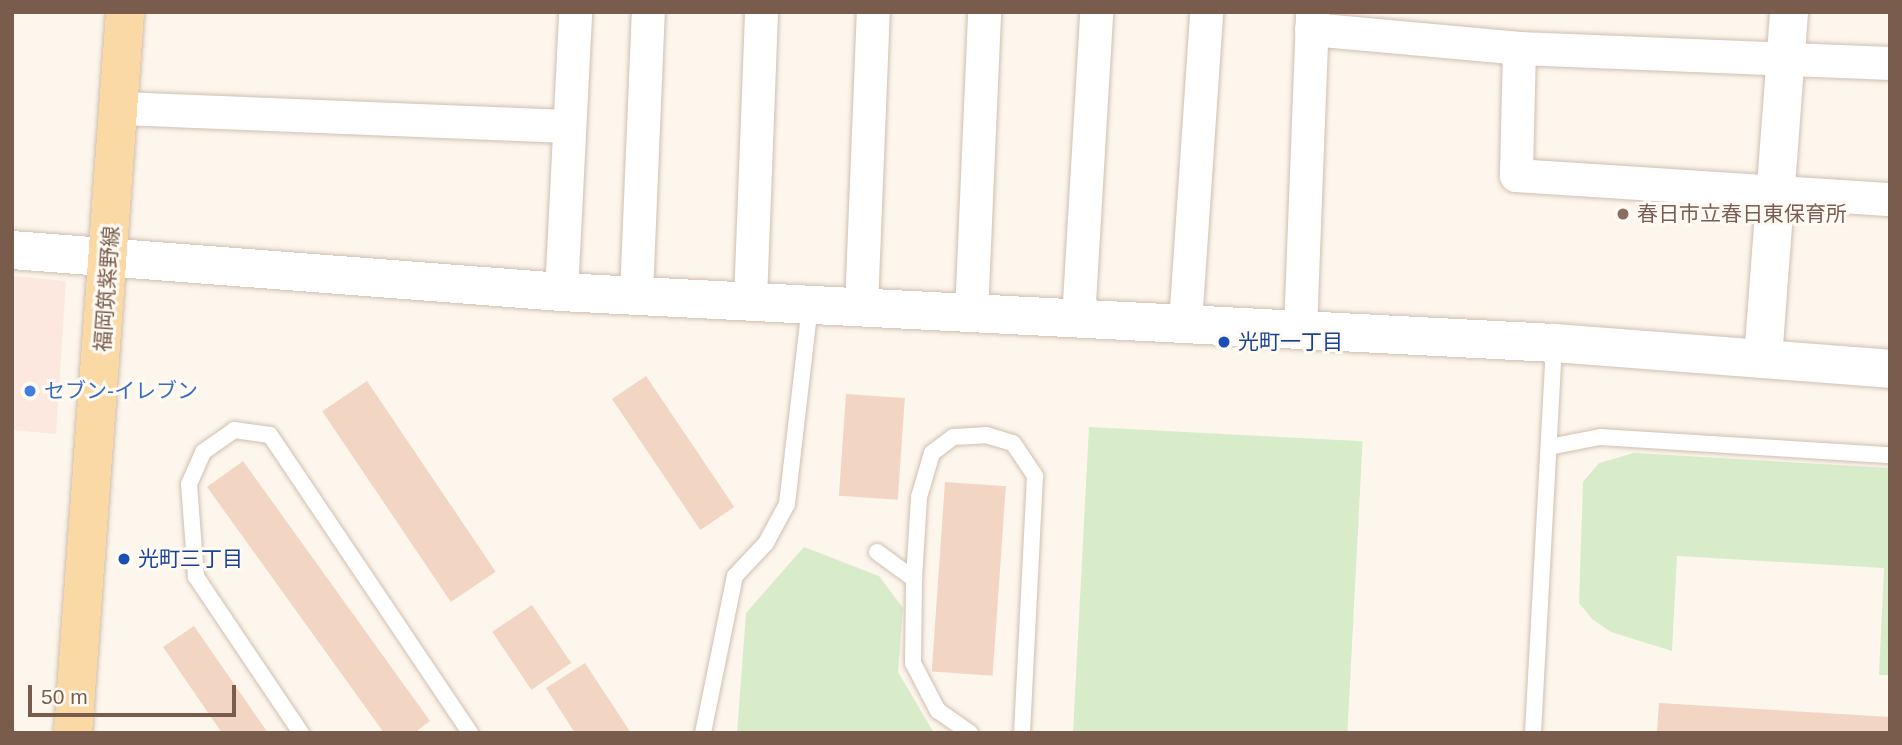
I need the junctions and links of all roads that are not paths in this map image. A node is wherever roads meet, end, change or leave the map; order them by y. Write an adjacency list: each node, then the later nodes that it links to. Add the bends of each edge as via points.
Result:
1 (125, 12): 14 (main road, 福岡筑紫野線)
2 (575, 12): 15 (street)
3 (648, 12): 21 (street)
4 (761, 12): 22 (street)
5 (873, 12): 24 (street)
6 (984, 12): 25 (street)
7 (1096, 12): 26 (street)
8 (1206, 12): 27 (street)
9 (1789, 12): 12 (street)
10 (1312, 21): 11 (street); 28 (street)
11 (1519, 48): 12 (street); 16 (street, via 1516,175)
12 (1786, 59): 13 (street); 16 (street)
13 (1890, 63)
14 (119, 108): 15 (street); 19 (main road, 福岡筑紫野線)
15 (569, 126): 20 (street)
16 (1777, 193): 17 (street); 30 (street)
17 (1890, 199)
18 (12, 250): 19 (street)
19 (110, 259): 20 (street); 36 (main road, 福岡筑紫野線)
20 (561, 292): 21 (street)
21 (636, 294): 22 (street)
22 (750, 300): 23 (street)
23 (810, 304): 24 (street); 39 (lane, via 787,504 766,543 735,576)
24 (861, 306): 25 (street)
25 (971, 313): 26 (street)
26 (1078, 319): 27 (street)
27 (1185, 323): 28 (street)
28 (1300, 329): 29 (street)
29 (1554, 343): 30 (street); 32 (lane)
30 (1763, 359): 31 (street)
31 (1890, 369)
32 (1549, 447): 33 (lane, via 1600,437); 42 (lane)
33 (1890, 456)
34 (877, 552): 35 (lane)
35 (914, 579): 40 (lane, via 913,663 938,711); 41 (lane, via 919,496 932,453 953,437 986,435 1013,443 1035,476)
36 (73, 733)
37 (301, 733): 38 (lane, via 196,576 189,484 203,452 234,430 270,435)
38 (470, 733)
39 (703, 733)
40 (970, 733)
41 (1023, 733)
42 (1533, 733)

